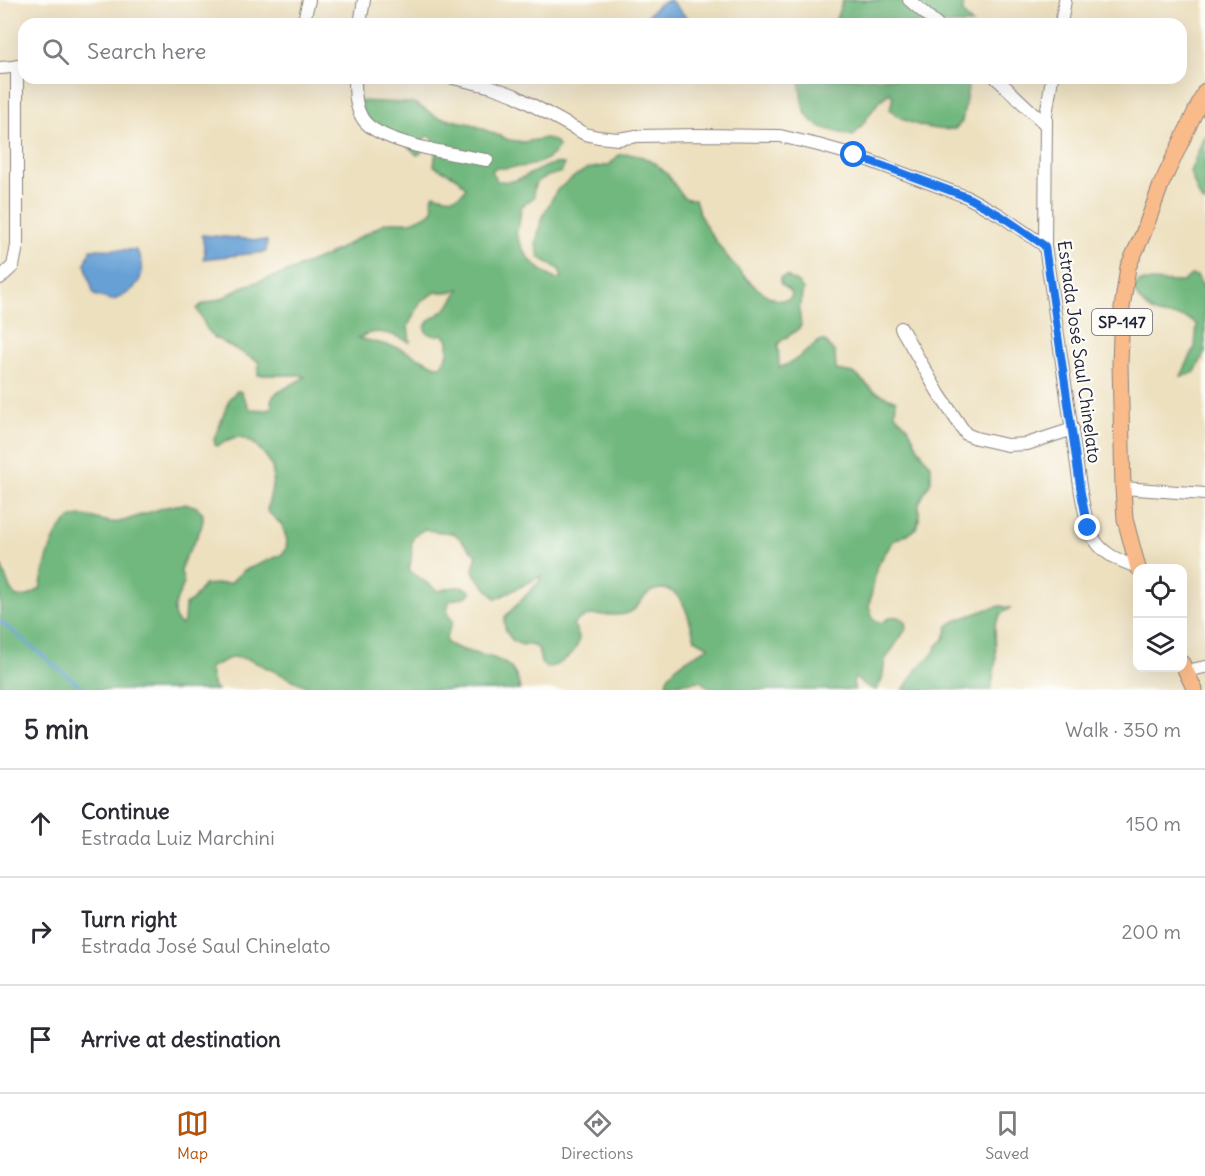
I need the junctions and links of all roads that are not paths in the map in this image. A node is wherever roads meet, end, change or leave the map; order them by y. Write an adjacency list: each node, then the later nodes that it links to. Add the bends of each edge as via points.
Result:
1 (309, 0): 5 (street)
2 (364, 0): 6 (street)
3 (909, 0): 7 (street)
4 (1065, 0): 8 (street)
5 (304, 18)
6 (361, 18)
7 (930, 18)
8 (1062, 18)
9 (18, 66): 10 (street)
10 (0, 68)
11 (20, 84): 20 (street, via 17,246 13,266)
12 (355, 84): 18 (street, via 360,113 366,123 381,133 404,142)
13 (479, 84): 19 (street, via 514,94 585,134 598,137 780,136 854,155 967,197)
14 (1002, 84): 17 (street)
15 (1051, 84): 17 (street, Estrada José Saul Chinelato)
16 (1205, 91): 23 (main road, SP-147, via 1128,267 1120,364)
17 (1046, 125): 19 (street, Estrada José Saul Chinelato)
18 (487, 160)
19 (1045, 246): 22 (street, Estrada José Saul Chinelato)
20 (0, 278)
21 (901, 328): 22 (street, via 966,434 991,443 1017,445)
22 (1073, 429): 26 (street, Estrada José Saul Chinelato, via 1088,528 1100,549)
23 (1123, 488): 24 (street); 25 (main road, SP-147, via 1125,519)
24 (1205, 494)
25 (1137, 564)
26 (1133, 566)
27 (1187, 667): 28 (street)
28 (1205, 667)
29 (1186, 672): 30 (main road)
30 (1195, 690)

